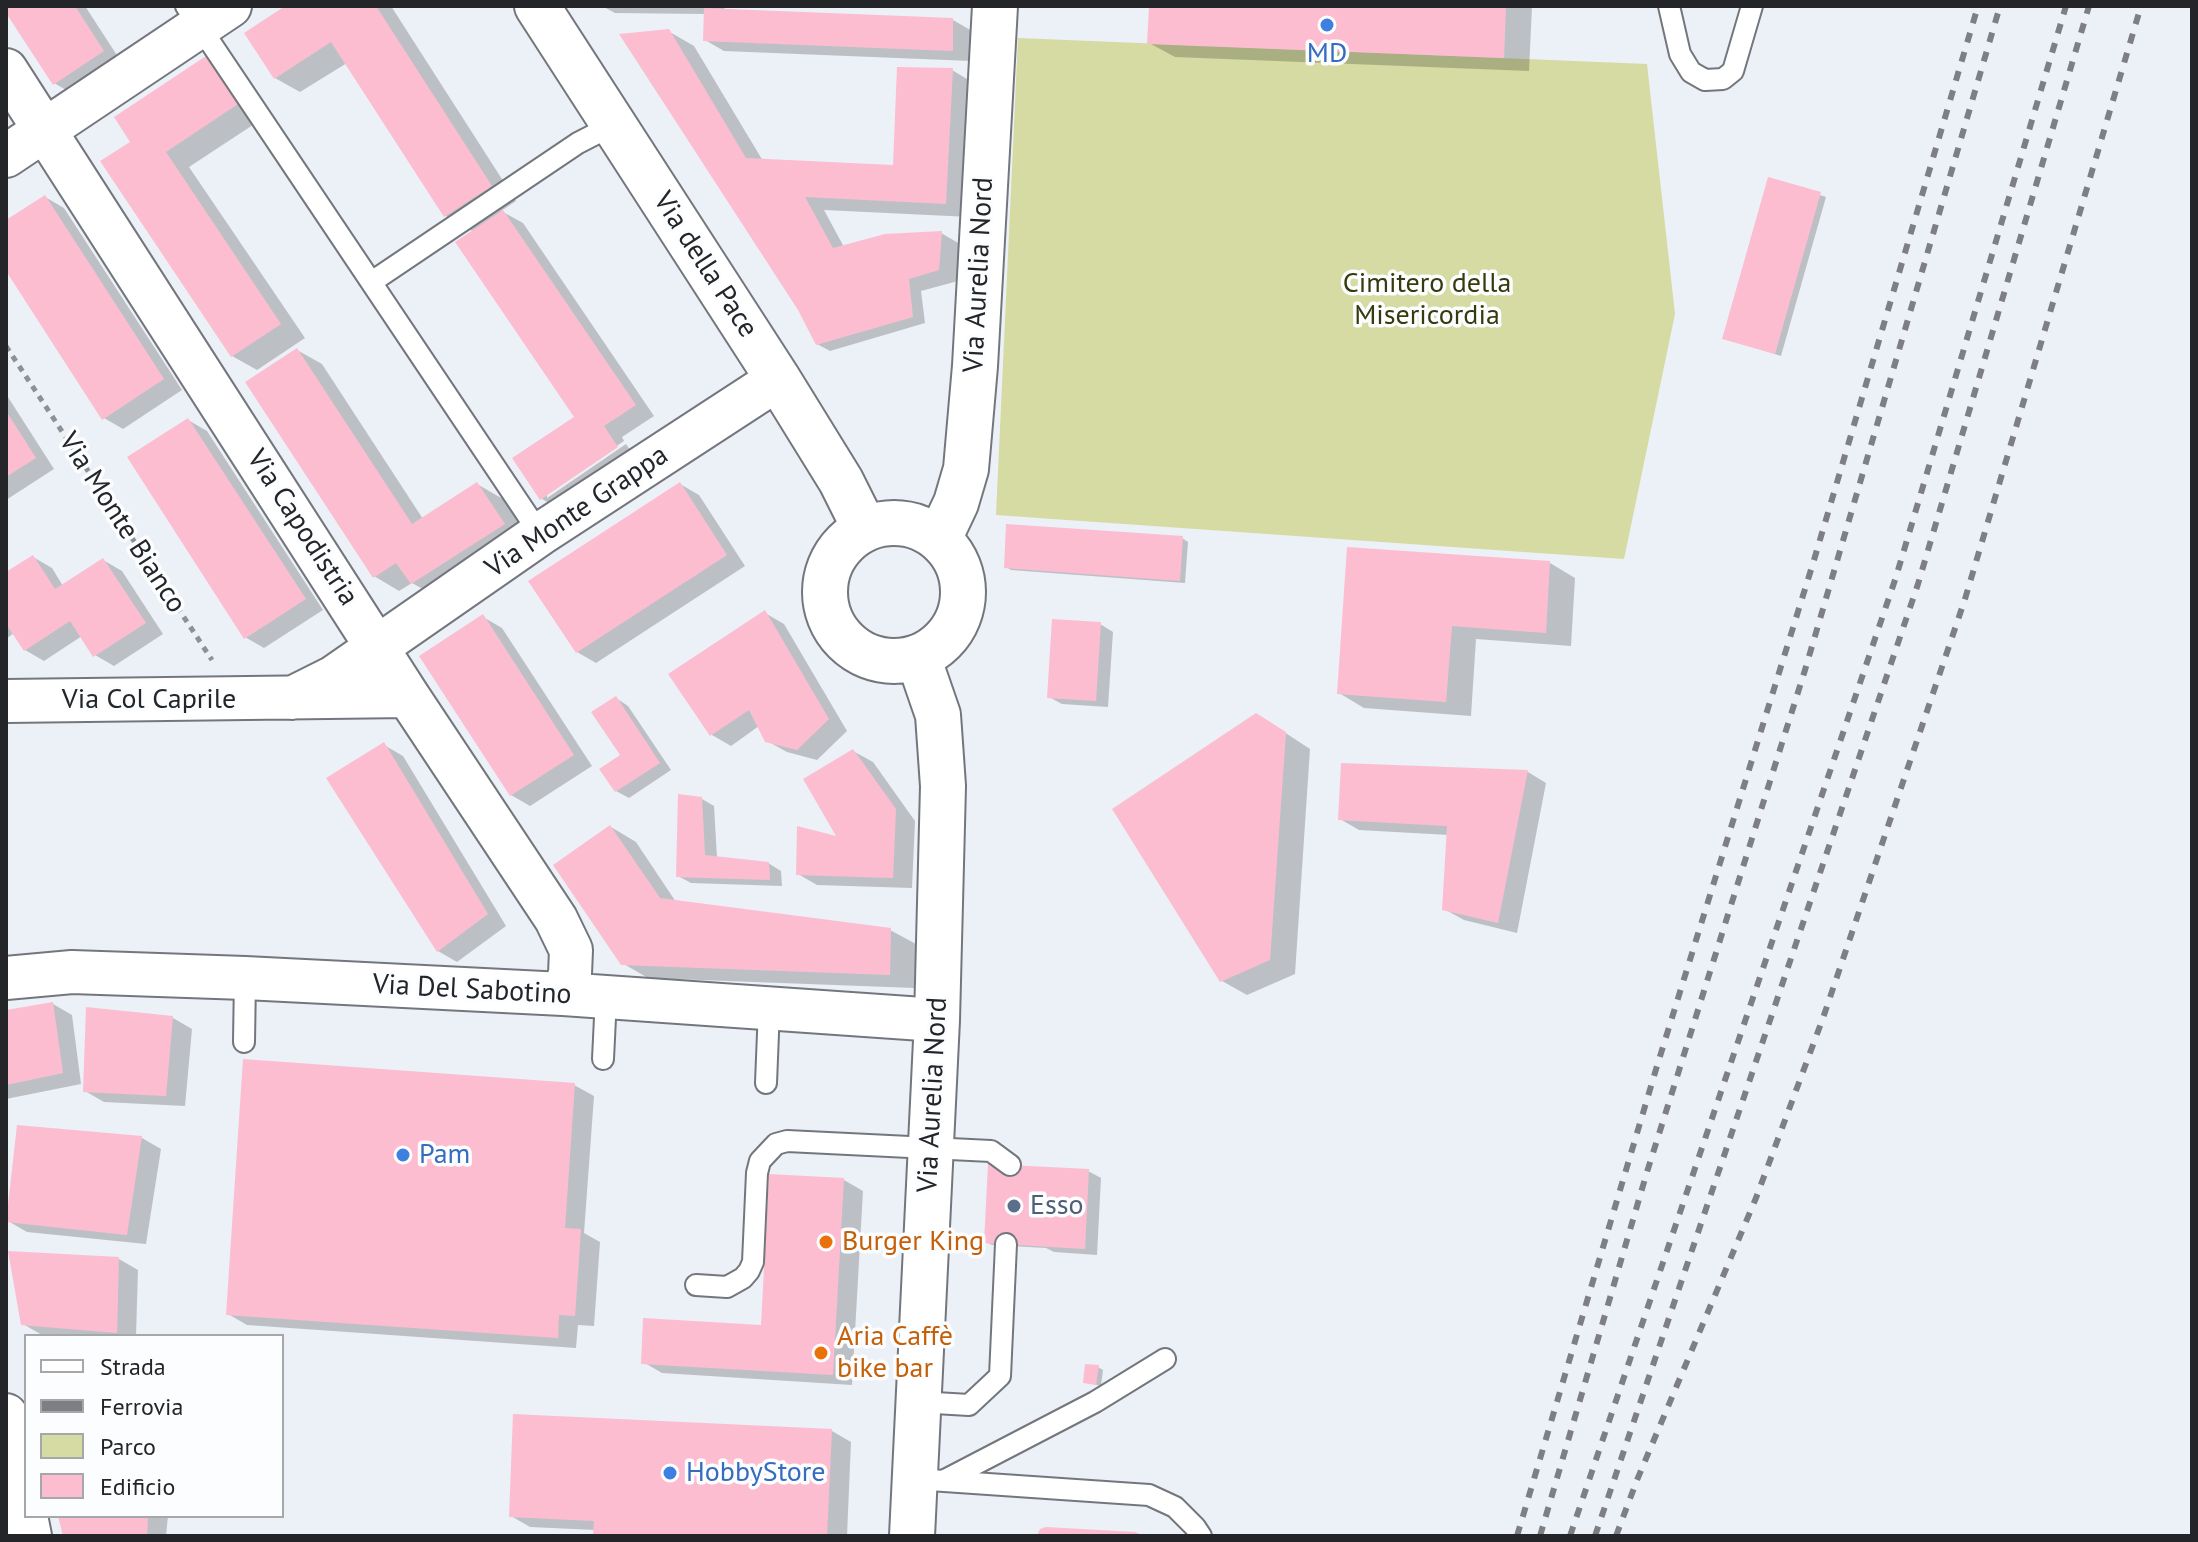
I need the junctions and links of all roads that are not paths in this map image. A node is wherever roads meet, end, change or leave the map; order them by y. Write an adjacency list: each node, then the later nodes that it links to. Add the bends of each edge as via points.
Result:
1 (537, 6): 7 (main road, Via della Pace)
2 (995, 6): 14 (main road, Via Aurelia Nord, via 966,469)
3 (1752, 6): 5 (lane, via 1733,71 1723,79 1705,80 1691,72 1680,54)
4 (205, 13): 8 (street); 10 (lane)
5 (1671, 16)
6 (6, 70): 8 (street, Via Capodistria)
7 (615, 124): 10 (lane, via 578,143); 11 (main road, Via della Pace)
8 (45, 130): 9 (street); 15 (street, Via Capodistria)
9 (6, 156)
10 (373, 281): 13 (lane)
11 (778, 379): 12 (main road, Via della Pace); 13 (street, Via Monte Grappa)
12 (865, 529): 14 (main road, via 904,523); 16 (main road, via 848,540 830,566 825,597 830,618 857,650 877,659)
13 (540, 534): 15 (street, Via Monte Grappa)
14 (939, 539): 16 (main road, via 961,573 960,613 951,632)
15 (379, 648): 17 (street, Via Capodistria); 18 (street, Via Col Caprile)
16 (918, 657): 25 (main road, Via Aurelia Nord, via 938,715 943,786)
17 (408, 696): 18 (street, Via Col Caprile); 22 (street, Via Capodistria, via 564,934 571,950)
18 (292, 698): 19 (street, Via Col Caprile)
19 (6, 701)
20 (6, 978): 21 (street, Via Del Sabotino, via 72,972)
21 (245, 978): 22 (street, Via Del Sabotino); 26 (lane)
22 (563, 994): 23 (street, Via Del Sabotino)
23 (606, 997): 24 (street, Via Del Sabotino); 27 (lane)
24 (769, 1008): 25 (street, Via Del Sabotino); 28 (lane)
25 (937, 1020): 29 (main road, Via Aurelia Nord)
26 (244, 1042)
27 (603, 1059)
28 (766, 1083)
29 (931, 1147): 30 (lane, via 991,1151); 32 (lane, via 776,1144 760,1161 757,1173 749,1271 727,1287); 34 (main road, Via Aurelia Nord)
30 (1010, 1165)
31 (1006, 1244): 34 (lane, via 1000,1376 969,1405)
32 (696, 1285)
33 (1165, 1359): 36 (lane, via 1095,1402)
34 (918, 1402): 36 (main road, Via Aurelia Nord)
35 (6, 1415): 37 (street)
36 (930, 1479): 38 (main road, Via Aurelia Nord); 39 (lane, via 1149,1495 1175,1507)
37 (20, 1520)
38 (912, 1536)
39 (1201, 1536)

